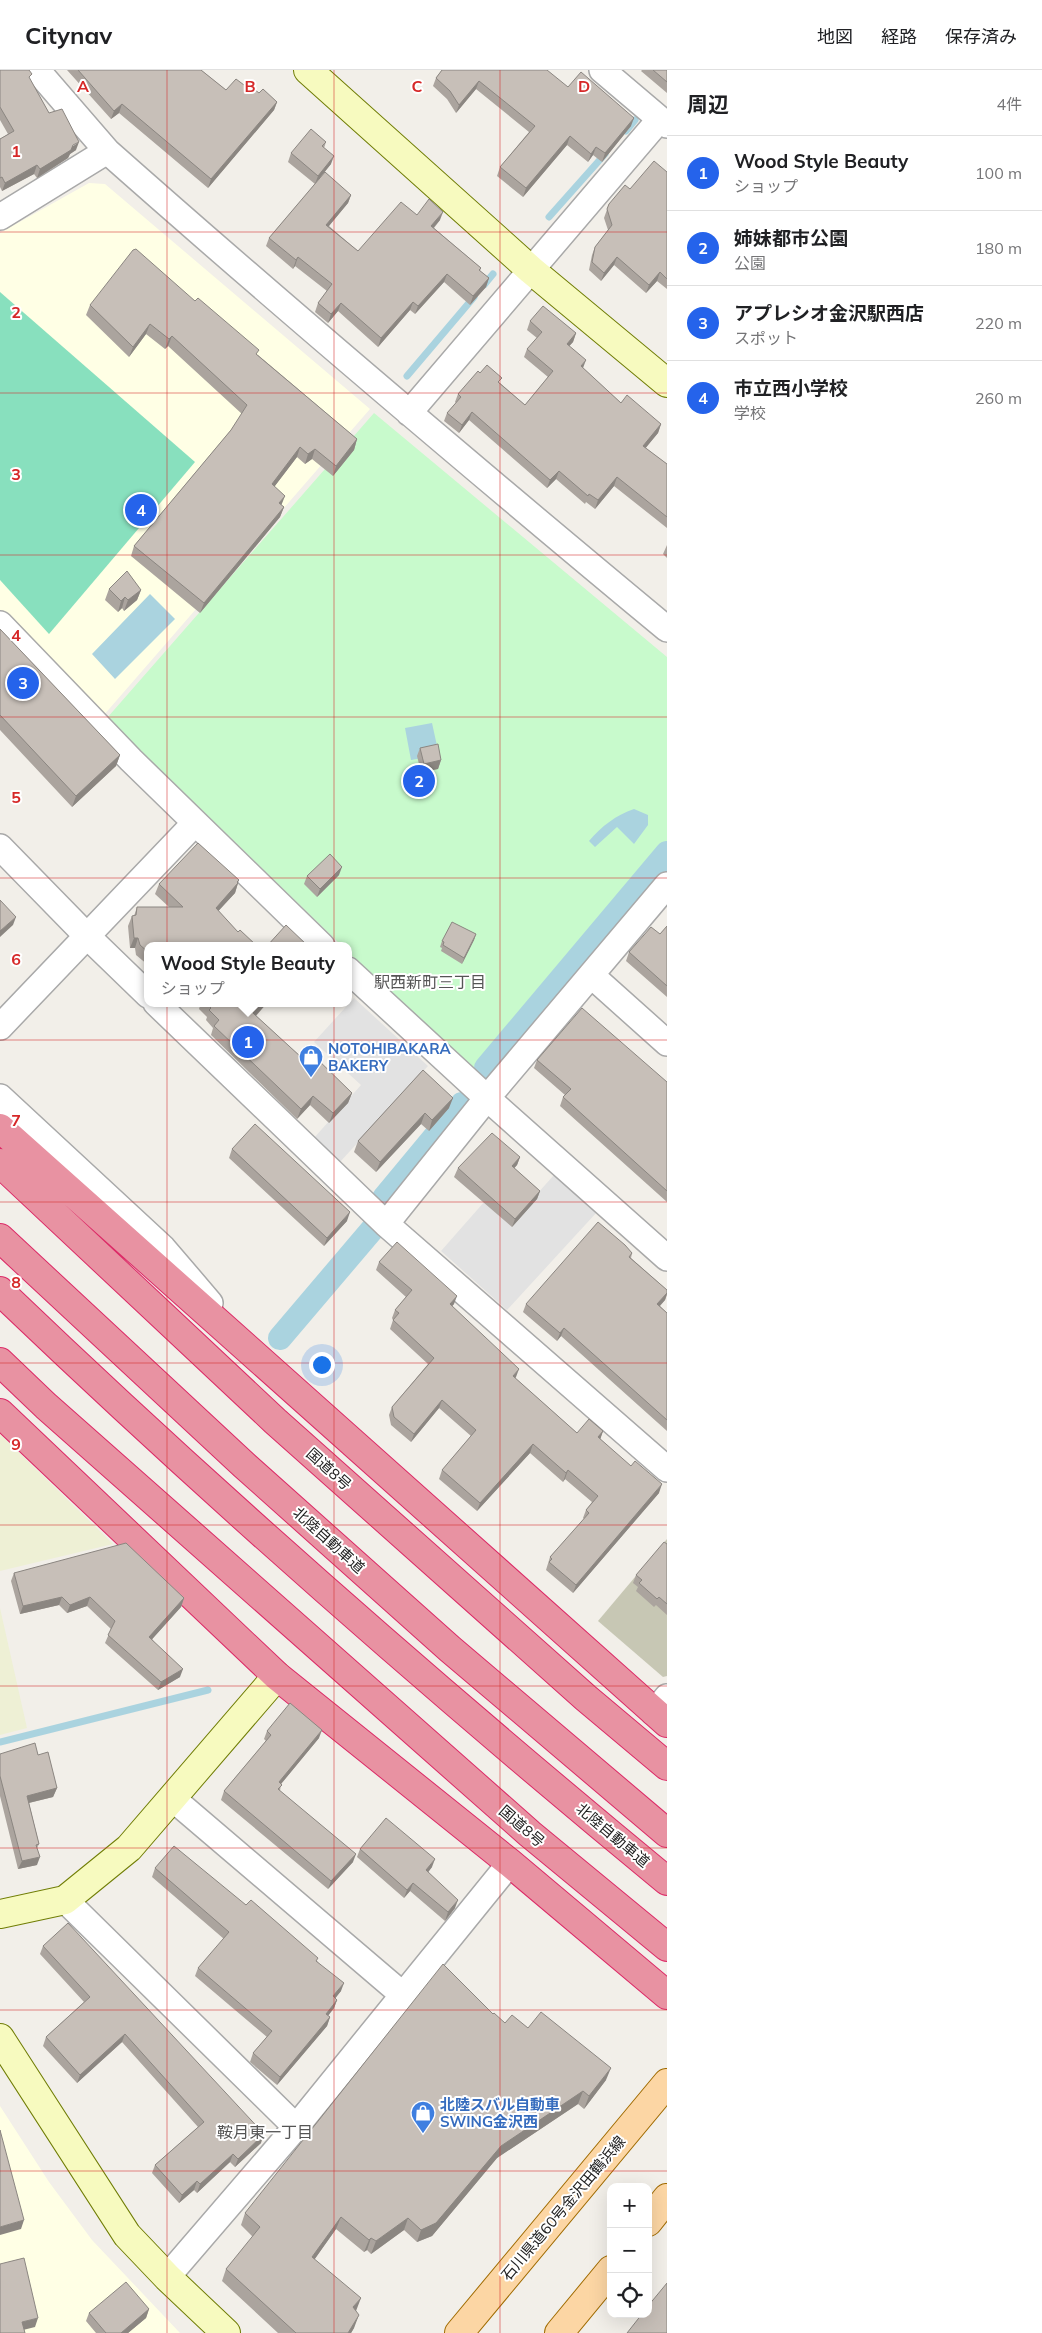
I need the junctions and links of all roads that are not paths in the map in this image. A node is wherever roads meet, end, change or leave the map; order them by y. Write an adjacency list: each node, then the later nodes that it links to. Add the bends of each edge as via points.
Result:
1 (37, 70): 5 (street)
2 (308, 70): 7 (street)
3 (602, 70): 4 (street)
4 (663, 122): 7 (street)
5 (107, 151): 6 (street); 9 (street)
6 (0, 217)
7 (531, 270): 8 (street); 9 (street)
8 (667, 384)
9 (409, 413): 11 (street)
10 (0, 624): 12 (street)
11 (667, 629)
12 (195, 823): 15 (street); 16 (street)
13 (0, 847): 15 (street)
14 (667, 885): 18 (street)
15 (86, 935): 19 (street); 21 (street)
16 (318, 942)
17 (352, 974): 24 (street)
18 (591, 975): 22 (street); 24 (street)
19 (144, 991)
20 (160, 1007): 27 (street)
21 (0, 1027)
22 (667, 1043)
23 (0, 1097): 31 (street, via 163,1248)
24 (487, 1098): 27 (street); 29 (street)
25 (0, 1128): 31 (highway)
26 (0, 1163): 37 (highway, 国道8号, via 282,1427)
27 (386, 1224): 34 (street)
28 (0, 1238): 39 (highway, 北陸自動車道, via 244,1465 436,1636)
29 (667, 1258)
30 (0, 1291): 41 (highway, 北陸自動車道, via 209,1485 432,1682)
31 (257, 1356): 36 (highway)
32 (0, 1362): 44 (highway, 国道8号, via 522,1827)
33 (0, 1413): 35 (highway)
34 (667, 1469)
35 (277, 1676): 38 (street); 40 (highway)
36 (663, 1711)
37 (667, 1766)
38 (172, 1798): 42 (street, via 129,1848); 45 (street)
39 (667, 1833)
40 (510, 1863): 45 (street); 46 (highway)
41 (667, 1881)
42 (65, 1900): 43 (street); 49 (street)
43 (0, 1914)
44 (667, 1947)
45 (403, 1995): 49 (street)
46 (667, 1995)
47 (0, 2038): 53 (street, via 127,2235)
48 (667, 2083): 55 (main road, 石川県道60号金沢田鶴浜線)
49 (296, 2127): 53 (street)
50 (667, 2198): 51 (main road)
51 (652, 2217)
52 (609, 2273): 56 (main road)
53 (166, 2277): 54 (street)
54 (226, 2333)
55 (460, 2333)
56 (560, 2333)

